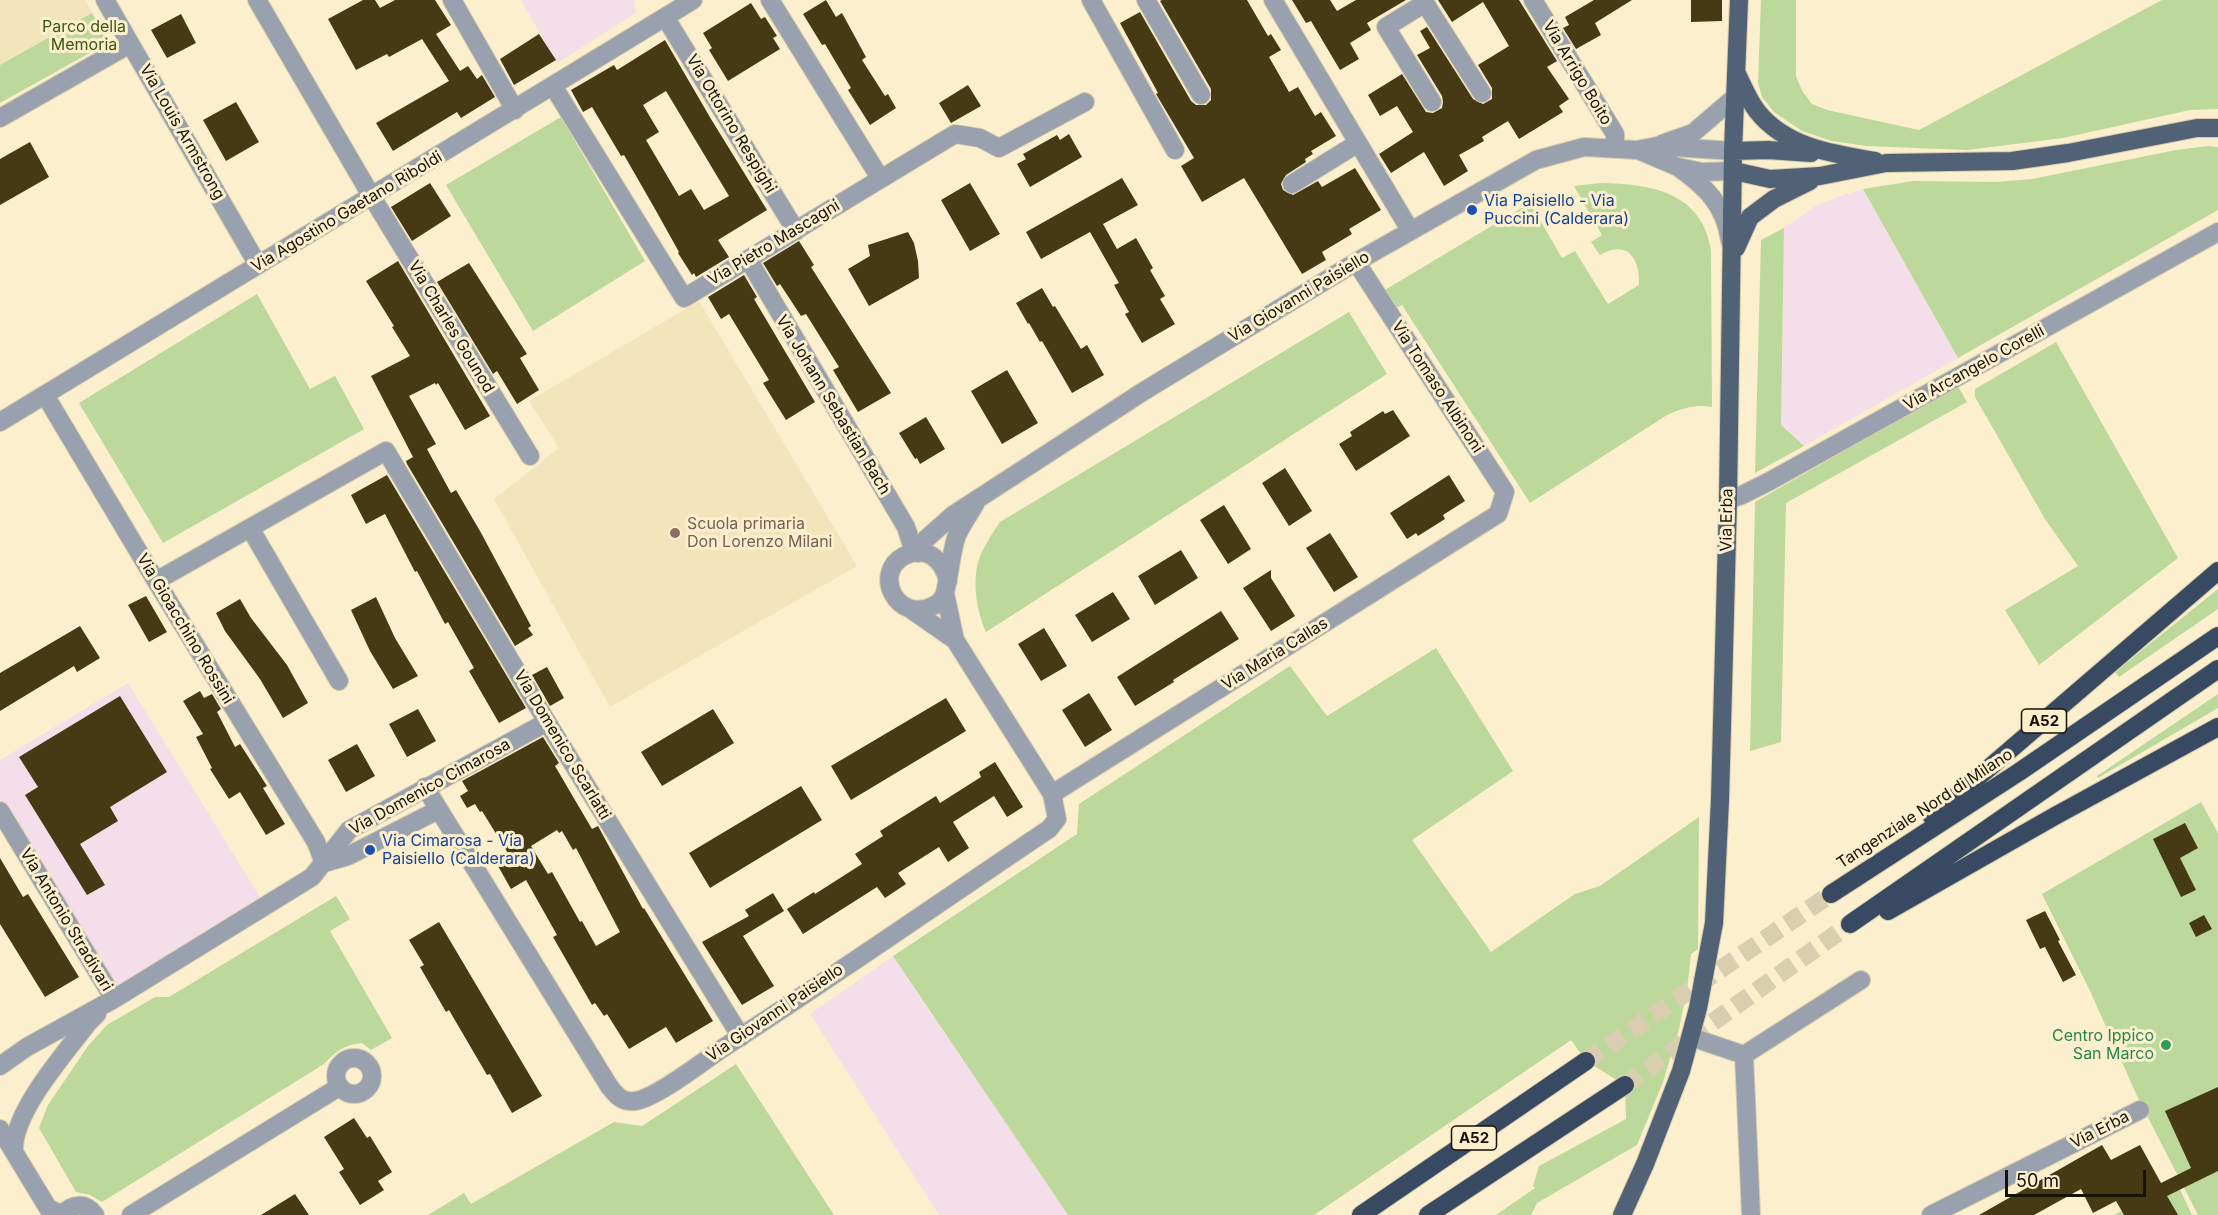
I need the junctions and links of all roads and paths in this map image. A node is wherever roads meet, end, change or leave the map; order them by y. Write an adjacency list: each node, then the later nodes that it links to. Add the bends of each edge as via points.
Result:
1 (105, 0): 13 (street, Via Louis Armstrong)
2 (257, 0): 37 (street, Via Charles Gounod)
3 (452, 0): 21 (street)
4 (693, 0): 12 (street, Via Agostino Gaetano Riboldi)
5 (771, 0): 35 (street)
6 (1090, 0): 27 (street)
7 (1146, 0): 17 (street)
8 (1273, 0): 24 (street)
9 (1533, 0): 26 (street, Via Arrigo Boito, via 1615,134)
10 (1739, 0): 14 (main road, Via Erba)
11 (1424, 1): 16 (street); 20 (street, via 1386,27)
12 (665, 17): 15 (street, Via Agostino Gaetano Riboldi); 39 (street, Via Ottorino Respighi)
13 (130, 44): 22 (street); 44 (street, Via Louis Armstrong)
14 (1737, 73): 18 (main road, Via Erba); 30 (main road, via 1758,113 1785,136)
15 (553, 86): 21 (street, Via Agostino Gaetano Riboldi); 42 (street, Via Pietro Mascagni, via 684,298)
16 (1482, 93)
17 (1201, 95)
18 (1735, 97): 25 (street, via 1693,133); 29 (main road, Via Erba)
19 (1085, 102): 35 (street, Via Pietro Mascagni, via 999,148 980,138 955,134)
20 (1432, 102)
21 (515, 110): 37 (street, Via Agostino Gaetano Riboldi)
22 (0, 118)
23 (2218, 128): 31 (main road, via 2197,128 2012,161)
24 (1358, 143): 36 (street); 38 (street)
25 (1657, 146): 28 (street); 29 (street)
26 (1615, 148): 28 (street, Via Giovanni Paisiello); 38 (street, Via Giovanni Paisiello, via 1584,147 1536,160)
27 (1175, 150)
28 (1636, 150): 32 (street)
29 (1733, 150): 30 (main road); 33 (main road, Via Erba)
30 (1840, 155): 31 (main road)
31 (1886, 163): 34 (main road)
32 (1678, 167): 33 (street, via 1702,172); 41 (street, via 1705,186 1717,203 1729,231)
33 (1734, 171): 34 (main road, via 1770,179); 41 (main road, Via Erba)
34 (1820, 176): 41 (main road, via 1785,193 1750,217)
35 (880, 178): 39 (street, Via Pietro Mascagni)
36 (1292, 184)
37 (372, 198): 44 (street, Via Agostino Gaetano Riboldi); 47 (street, Via Charles Gounod)
38 (1410, 230): 43 (street, Via Giovanni Paisiello)
39 (796, 231): 42 (street, Via Pietro Mascagni)
40 (2218, 232): 49 (street, Via Arcangelo Corelli, via 1770,481)
41 (1732, 256): 49 (main road, Via Erba)
42 (748, 259): 52 (street, Via Johann Sebastian Bach, via 906,527)
43 (1356, 262): 48 (street, Via Giovanni Paisiello); 50 (street, Via Tomaso Albinoni, via 1506,492)
44 (258, 265): 45 (street, Via Agostino Gaetano Riboldi)
45 (45, 395): 46 (street, Via Agostino Gaetano Riboldi); 54 (street, Via Gioacchino Rossini)
46 (0, 422)
47 (530, 456)
48 (980, 497): 52 (street, Via Giovanni Paisiello, via 953,515); 55 (street, Via Giovanni Paisiello, via 957,537)
49 (1728, 500): 73 (main road, Via Erba, via 1716,893)
50 (1498, 514): 64 (street, Via Maria Callas)
51 (250, 528): 54 (street); 60 (street); 61 (street, Via Domenico Scarlatti, via 386,451)
52 (916, 552): 55 (street, via 936,558 945,568); 56 (street, via 895,564 889,585 901,605)
53 (2218, 571): 68 (highway, A52)
54 (156, 581): 67 (street, Via Gioacchino Rossini, via 316,842)
55 (946, 587): 56 (street, via 937,604 926,610); 58 (street, Via Giovanni Paisiello)
56 (912, 610): 58 (street, Via Giovanni Paisiello)
57 (2218, 636): 68 (highway, Tangenziale Nord di Milano / A52)
58 (955, 640): 64 (street, Via Giovanni Paisiello)
59 (2218, 669): 62 (highway, via 1852,927)
60 (339, 681)
61 (547, 722): 63 (street, Via Domenico Cimarosa); 72 (street, Via Domenico Scarlatti)
62 (2218, 727)
63 (425, 787): 65 (street, Via Giovanni Paisiello); 67 (street, Via Domenico Cimarosa, via 349,830)
64 (1052, 794): 72 (street, Via Giovanni Paisiello, via 1057,819 1049,829)
65 (438, 810): 67 (street, Via Domenico Cimarosa, via 348,856); 72 (street, Via Giovanni Paisiello, via 617,1097 636,1101 647,1096)
66 (0, 811): 71 (street, Via Antonio Stradivari)
67 (324, 863): 71 (street, Via Domenico Cimarosa, via 312,878)
68 (1868, 869): 69 (highway, Tangenziale Nord di Milano / A52)
69 (1831, 894)
70 (1861, 980): 74 (street)
71 (114, 999): 76 (street, Via Domenico Cimarosa); 81 (street, Via Domenico Cimarosa, via 88,1023 37,1090 14,1138)
72 (741, 1037)
73 (1691, 1037): 74 (street); 87 (main road, Via Erba, via 1669,1107)
74 (1744, 1055): 88 (street)
75 (1586, 1061): 85 (highway, A52)
76 (0, 1066)
77 (1625, 1085): 86 (highway, A52)
78 (342, 1089): 84 (street, via 339,1087)
79 (2140, 1110): 89 (street, Via Erba)
80 (0, 1129): 81 (street)
81 (14, 1151): 82 (street, via 48,1208)
82 (62, 1215): 83 (street, via 77,1205 87,1207)
83 (95, 1215)
84 (131, 1215)
85 (1361, 1215)
86 (1428, 1215)
87 (1622, 1215)
88 (1751, 1215)
89 (1931, 1215)

